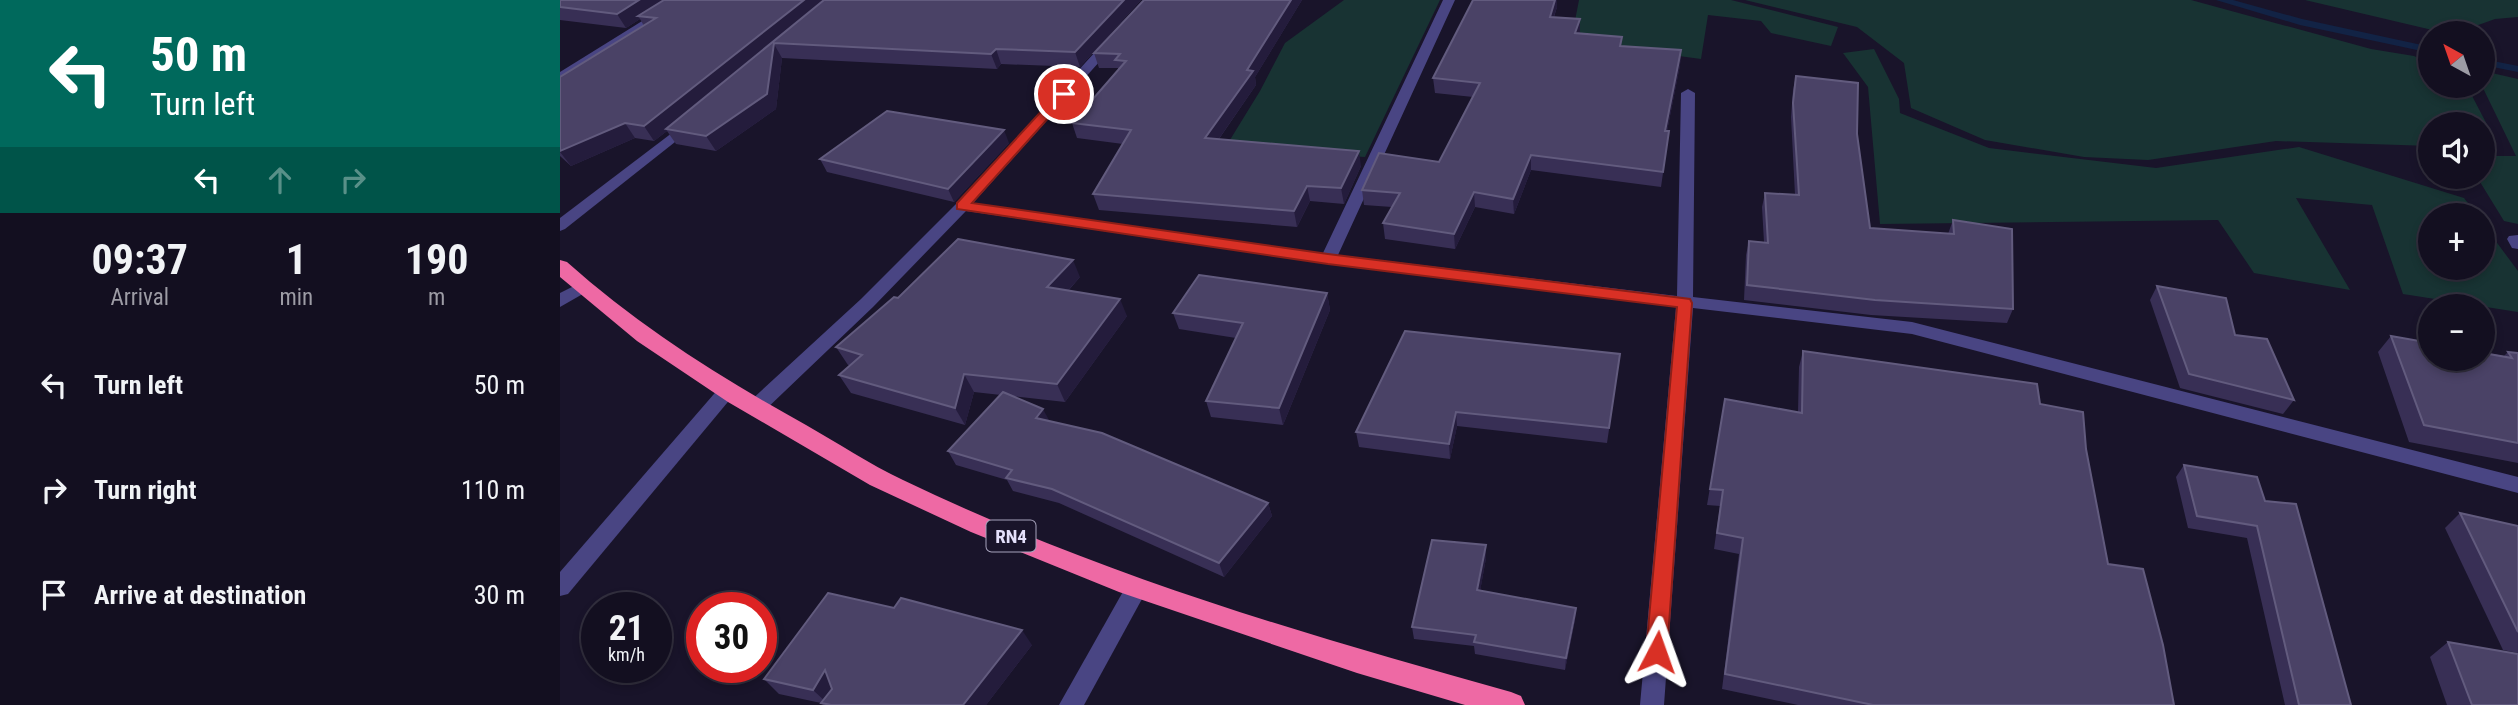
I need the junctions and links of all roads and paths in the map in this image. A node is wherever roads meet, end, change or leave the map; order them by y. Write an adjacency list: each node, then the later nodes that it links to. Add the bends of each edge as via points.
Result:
1 (684, 0): 4 (street)
2 (1449, 0): 9 (street)
3 (1125, 27): 7 (street)
4 (560, 78)
5 (1688, 93): 13 (street)
6 (698, 117): 8 (street)
7 (962, 206): 9 (street); 15 (street)
8 (560, 226)
9 (1328, 259): 13 (street)
10 (560, 267): 11 (highway, RN4)
11 (582, 287): 12 (street); 14 (highway, RN4)
12 (560, 301)
13 (1685, 303): 16 (street, via 1912,328); 21 (street)
14 (726, 392): 15 (highway, RN4); 17 (street)
15 (755, 408): 18 (highway, RN4, via 904,491)
16 (2518, 485)
17 (560, 587)
18 (1137, 588): 19 (street); 20 (highway, RN4, via 1399,674)
19 (1071, 705)
20 (1511, 705)
21 (1652, 705)

